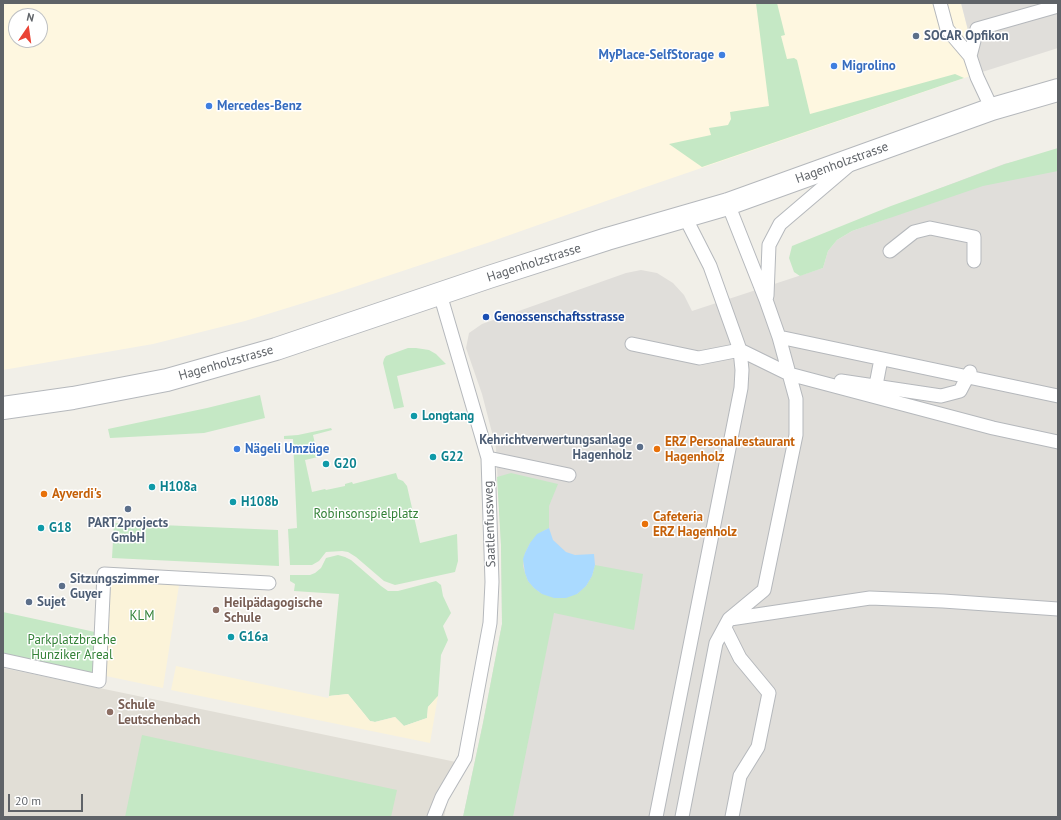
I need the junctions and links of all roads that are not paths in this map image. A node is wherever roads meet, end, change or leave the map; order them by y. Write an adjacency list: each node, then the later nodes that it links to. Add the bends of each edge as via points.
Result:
1 (940, 3): 3 (lane, via 947,29)
2 (1058, 6): 3 (lane, via 977,29)
3 (970, 56): 5 (lane)
4 (1058, 90): 5 (street, Hagenholzstrasse)
5 (992, 109): 6 (street, Hagenholzstrasse)
6 (858, 158): 7 (street, Hagenholzstrasse); 12 (lane, via 780,224 769,245)
7 (728, 204): 8 (street, Hagenholzstrasse); 12 (lane)
8 (685, 217): 11 (street, Hagenholzstrasse, via 607,239); 15 (lane, via 710,266)
9 (890, 251): 10 (lane, via 914,232 930,228 974,238)
10 (974, 260)
11 (440, 294): 21 (street, Hagenholzstrasse, via 276,349 167,380); 23 (lane, Saatlenfussweg)
12 (766, 300): 13 (lane)
13 (779, 337): 16 (lane); 17 (lane)
14 (632, 344): 15 (lane, via 699,358)
15 (740, 350): 17 (lane); 30 (lane, via 741,388)
16 (881, 359): 18 (lane); 19 (lane)
17 (789, 374): 19 (lane); 22 (lane, via 993,428); 27 (lane, via 796,399 796,435 764,590)
18 (969, 375): 19 (lane, via 960,391 941,396); 20 (lane)
19 (876, 385)
20 (1058, 396)
21 (3, 408)
22 (1058, 442)
23 (488, 458): 24 (lane); 29 (lane, Saatlenfussweg, via 492,582 490,623 465,758 442,797)
24 (569, 475)
25 (269, 583): 28 (lane, via 104,574 99,681)
26 (1058, 609): 27 (lane, via 870,598)
27 (727, 623): 31 (lane, via 716,643); 32 (lane, via 740,658 769,693 758,747 740,776)
28 (3, 660)
29 (434, 817)
30 (656, 817)
31 (682, 817)
32 (732, 817)

